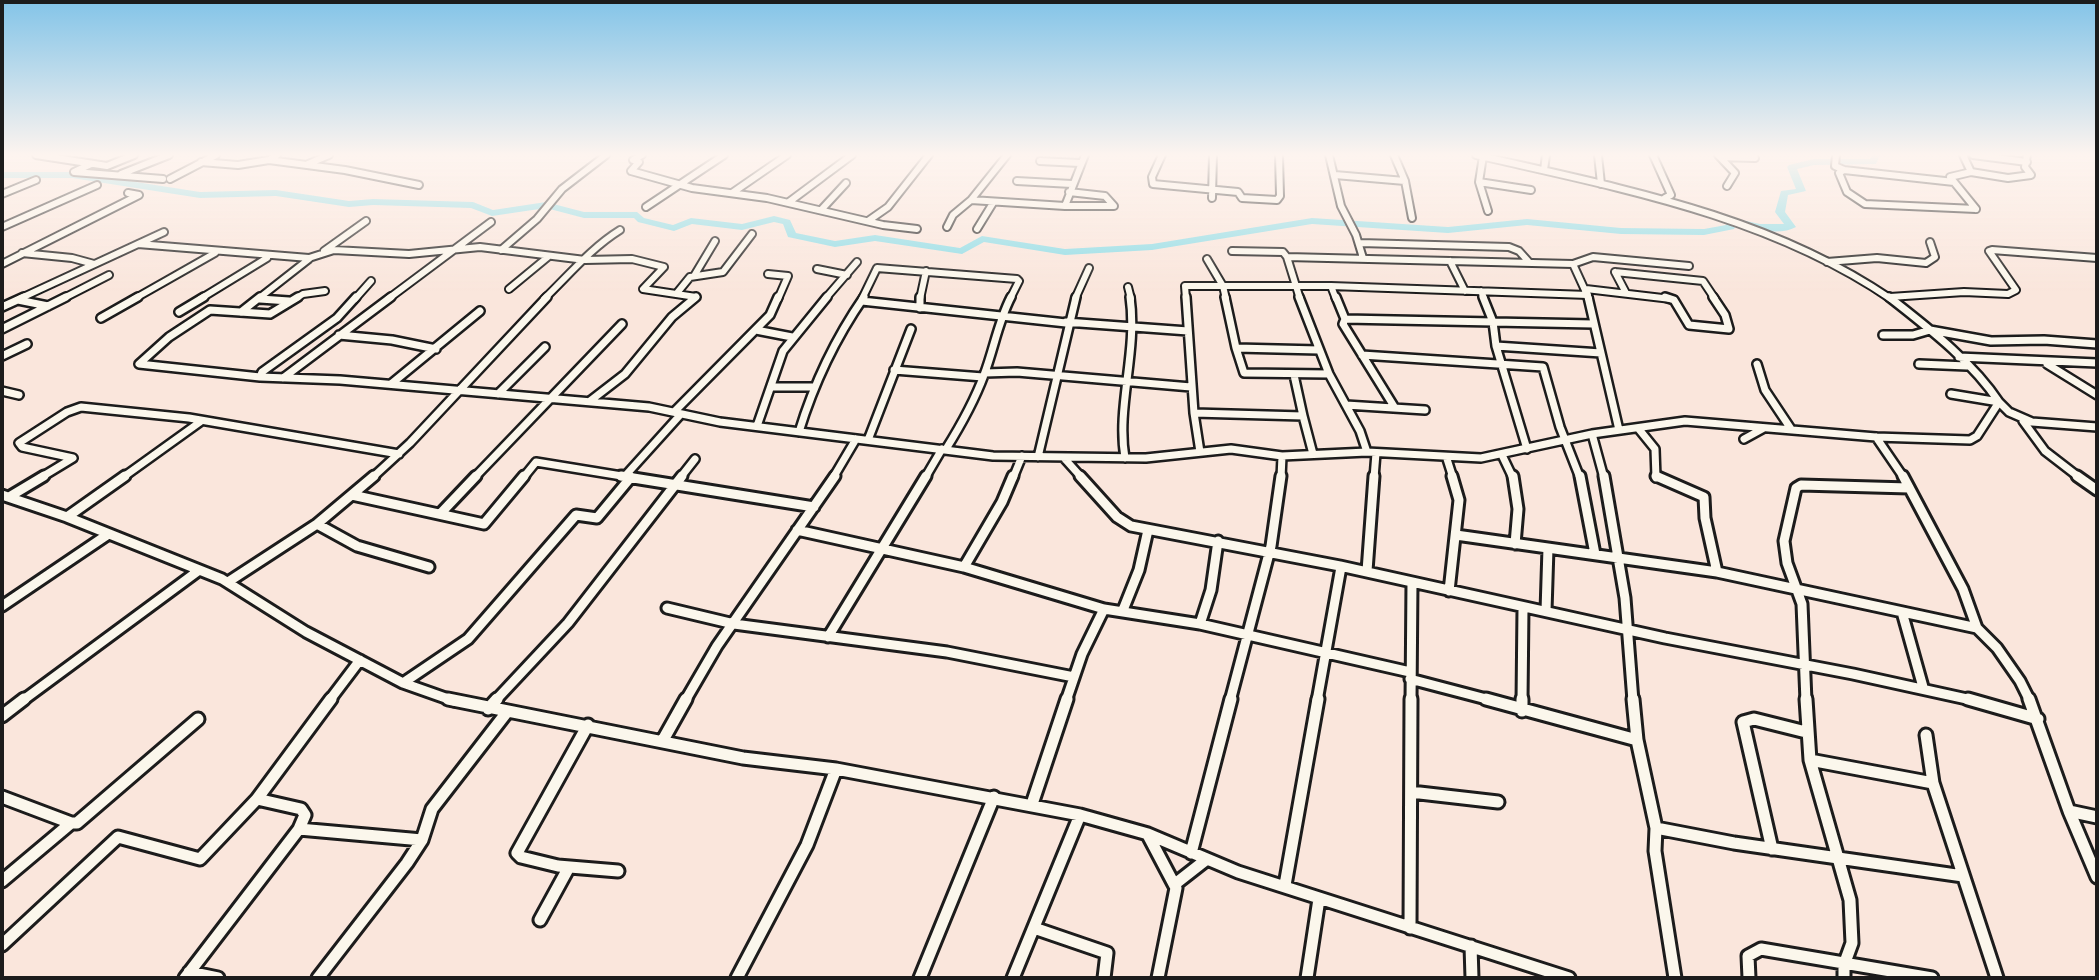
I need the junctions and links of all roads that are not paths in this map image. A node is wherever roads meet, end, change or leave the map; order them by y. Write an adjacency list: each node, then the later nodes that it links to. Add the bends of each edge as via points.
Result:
1 (61, 201): 28 (street)
2 (127, 201): 43 (street)
3 (553, 201): 40 (street)
4 (656, 201): 21 (street)
5 (780, 201): 18 (street)
6 (830, 201): 22 (street)
7 (893, 201): 26 (street)
8 (970, 201): 29 (street)
9 (976, 201): 19 (street)
10 (1066, 201): 20 (street)
11 (1109, 201): 20 (street, via 1114,206)
12 (1340, 201): 37 (street)
13 (1409, 201): 24 (street)
14 (1485, 201): 23 (street)
15 (1673, 201): 56 (street)
16 (1861, 201): 17 (street, via 1976,209)
17 (1969, 201)
18 (788, 202): 22 (street)
19 (993, 203): 20 (street); 31 (street)
20 (1065, 206)
21 (646, 207)
22 (822, 209): 26 (street)
23 (1488, 211)
24 (1412, 218)
25 (366, 221): 44 (street)
26 (867, 221): 30 (street)
27 (491, 222): 39 (street)
28 (2, 227)
29 (947, 227)
30 (917, 229)
31 (977, 229)
32 (620, 230): 52 (street, via 596,245)
33 (164, 232): 38 (street)
34 (752, 234): 67 (street, via 723,272)
35 (715, 241): 67 (street)
36 (1930, 242): 56 (street, via 1935,257 1926,263 1871,258)
37 (1360, 243): 49 (street); 54 (street, via 1509,247)
38 (138, 244): 42 (street); 58 (street)
39 (458, 249): 40 (street); 44 (street); 104 (street)
40 (501, 250): 45 (street)
41 (1232, 251): 48 (street, via 1283,252)
42 (216, 252): 46 (street); 92 (street)
43 (22, 253): 57 (street); 58 (street)
44 (320, 253): 47 (street)
45 (549, 256): 52 (street); 73 (street)
46 (268, 257): 47 (street); 89 (street)
47 (312, 257): 81 (street)
48 (1287, 257): 49 (street); 72 (street)
49 (1363, 258): 53 (street)
50 (2097, 258): 80 (street, via 1992,250 2016,290 2008,294)
51 (1207, 259): 69 (street)
52 (585, 260): 79 (street, via 659,264 664,267 643,289); 136 (street)
53 (1450, 261): 54 (street); 75 (street)
54 (1528, 261): 59 (street)
55 (857, 262): 66 (street)
56 (1826, 262): 80 (street)
57 (2, 264)
58 (94, 264): 82 (street)
59 (1573, 264): 60 (street, via 1593,257); 78 (street)
60 (1689, 266)
61 (1089, 268): 95 (street)
62 (817, 269): 66 (street)
63 (926, 271): 84 (street, via 877,268); 85 (street); 91 (street, via 1017,279)
64 (768, 274): 101 (street, via 788,276 776,305)
65 (109, 275): 86 (street)
66 (847, 275): 106 (street)
67 (694, 276): 79 (street)
68 (371, 281): 128 (street, via 337,318)
69 (1223, 286): 72 (street); 103 (street, via 1185,286); 111 (street)
70 (1331, 286): 72 (street); 75 (street); 93 (street)
71 (1128, 287): 98 (street)
72 (1295, 287): 113 (street)
73 (509, 289)
74 (325, 291): 83 (street)
75 (1465, 291): 76 (street)
76 (1481, 291): 78 (street); 94 (street)
77 (1621, 291): 77 (street, via 1615,272 1703,281 1729,329 1689,325 1674,300); 78 (street)
78 (1587, 292): 97 (street)
79 (677, 293): 143 (street, via 696,297 610,390)
80 (1889, 297): 102 (street)
81 (259, 299): 83 (street); 90 (street)
82 (17, 300): 86 (street); 87 (street)
83 (289, 301): 90 (street, via 270,314)
84 (862, 301): 85 (street); 134 (street)
85 (920, 304): 91 (street)
86 (50, 306): 99 (street)
87 (2, 307)
88 (480, 311): 112 (street)
89 (179, 312)
90 (240, 312): 128 (street, via 210,310 139,364)
91 (1001, 316): 95 (street); 126 (street)
92 (101, 318)
93 (1345, 319): 94 (street); 115 (street)
94 (1493, 322): 97 (street); 109 (street)
95 (1066, 323): 98 (street); 129 (street)
96 (622, 324): 142 (street)
97 (1593, 324): 114 (street)
98 (1132, 326): 103 (street); 131 (street)
99 (2, 329)
100 (911, 329): 124 (street)
101 (756, 330): 106 (street); 148 (street)
102 (1930, 330): 105 (street); 108 (street, via 1991,341); 117 (street)
103 (1188, 331): 135 (street)
104 (339, 335): 112 (street); 130 (street)
105 (1883, 335)
106 (792, 337): 133 (street)
107 (27, 344): 116 (street)
108 (2097, 344)
109 (1496, 346): 114 (street); 119 (street)
110 (545, 347): 138 (street)
111 (1236, 348): 113 (street); 127 (street, via 1244,373)
112 (436, 349): 132 (street)
113 (1319, 350): 125 (street)
114 (1601, 353): 158 (street)
115 (1362, 355): 119 (street); 146 (street)
116 (2, 356)
117 (1958, 357): 118 (street); 123 (street)
118 (2035, 360): 120 (street); 141 (street)
119 (1502, 362): 165 (street, via 1543,367); 167 (street)
120 (2097, 363)
121 (1757, 364): 157 (street, via 1765,390)
122 (1919, 364): 123 (street)
123 (1967, 366): 144 (street)
124 (894, 370): 126 (street, via 955,378); 164 (street)
125 (1329, 374): 127 (street); 145 (street)
126 (984, 375): 129 (street); 166 (street, via 969,413)
127 (1294, 375): 150 (street)
128 (260, 377): 130 (street)
129 (1056, 377): 131 (street); 175 (street)
130 (282, 379): 132 (street)
131 (1129, 383): 135 (street); 177 (street, via 1120,427)
132 (391, 384): 136 (street)
133 (771, 387): 134 (street); 153 (street)
134 (813, 387): 159 (street)
135 (1191, 387): 149 (street)
136 (459, 390): 138 (street); 170 (street)
137 (2, 391): 140 (street)
138 (498, 394): 142 (street)
139 (1951, 394): 144 (street)
140 (19, 395)
141 (2097, 395)
142 (555, 398): 143 (street); 189 (street)
143 (590, 401): 148 (street)
144 (1999, 402): 151 (street); 161 (street, via 1970,440)
145 (1346, 405): 146 (street); 169 (street)
146 (1395, 408): 147 (street)
147 (1425, 410)
148 (678, 413): 153 (street); 180 (street)
149 (1194, 413): 150 (street); 168 (street)
150 (1303, 416): 171 (street)
151 (2023, 421): 154 (street); 181 (street, via 2026,433)
152 (200, 422): 170 (street); 187 (street, via 81,407 67,412 19,443 73,458); 190 (street)
153 (757, 426): 159 (street)
154 (2097, 427)
155 (1638, 428): 156 (street, via 1685,421); 158 (street); 208 (street, via 1654,443 1656,478 1704,497)
156 (1764, 428): 157 (street); 163 (street)
157 (1791, 429): 161 (street)
158 (1619, 430): 160 (street)
159 (799, 432): 162 (street)
160 (1592, 434): 165 (street); 202 (street)
161 (1876, 437): 184 (street)
162 (856, 439): 164 (street); 188 (street)
163 (1744, 439)
164 (868, 440): 166 (street)
165 (1566, 442): 167 (street); 201 (street, via 1580,477)
166 (944, 449): 173 (street); 199 (street, via 912,493)
167 (1527, 449): 172 (street)
168 (1200, 452): 174 (street, via 1247,449); 177 (street)
169 (1372, 452): 171 (street); 179 (street); 207 (street)
170 (399, 454): 186 (street)
171 (1313, 454): 174 (street)
172 (1502, 455): 179 (street); 197 (street, via 1516,483)
173 (1022, 456): 175 (street); 204 (street)
174 (1282, 456): 200 (street)
175 (1038, 457): 176 (street)
176 (1063, 458): 177 (street); 193 (street, via 1117,517)
177 (1125, 458)
178 (695, 459): 183 (street)
179 (1447, 459): 195 (street, via 1459,500)
180 (628, 476): 183 (street); 189 (street, via 536,462 484,524); 231 (street, via 597,518 576,515 468,639)
181 (2084, 480): 182 (street); 185 (street)
182 (2097, 480)
183 (676, 484): 188 (street); 233 (street, via 568,623)
184 (1909, 488): 212 (street, via 1796,488 1784,541); 222 (street, via 1963,589)
185 (2097, 490)
186 (352, 495): 189 (street); 191 (street)
187 (6, 499): 190 (street)
188 (814, 507): 192 (street)
189 (440, 514)
190 (67, 517): 194 (street)
191 (317, 524): 203 (street, via 362,551); 209 (street)
192 (797, 530): 199 (street); 220 (street)
193 (1148, 530): 196 (street); 217 (street)
194 (107, 535): 206 (street); 213 (street)
195 (1456, 535): 197 (street); 211 (street)
196 (1218, 541): 200 (street); 221 (street)
197 (1515, 544): 198 (street)
198 (1548, 548): 201 (street); 218 (street)
199 (882, 549): 204 (street); 225 (street)
200 (1271, 554): 205 (street); 224 (street)
201 (1595, 554): 202 (street)
202 (1619, 558): 208 (street); 223 (street)
203 (429, 567)
204 (964, 567): 216 (street)
205 (1341, 567): 207 (street); 226 (street)
206 (198, 571): 209 (street); 236 (street)
207 (1367, 571): 210 (street)
208 (1717, 572): 212 (street)
209 (228, 582): 227 (street)
210 (1412, 582): 211 (street); 229 (street)
211 (1449, 591): 215 (street)
212 (1799, 591): 219 (street); 228 (street)
213 (2, 606)
214 (667, 608): 220 (street)
215 (1523, 608): 218 (street); 234 (street)
216 (1104, 609): 217 (street); 230 (street)
217 (1123, 610): 221 (street)
218 (1546, 611): 223 (street)
219 (1902, 612): 222 (street); 232 (street)
220 (734, 624): 225 (street); 242 (street)
221 (1200, 624): 224 (street)
222 (1977, 628): 238 (street, via 2010,664)
223 (1625, 629): 228 (street); 243 (street)
224 (1247, 636): 226 (street); 262 (street)
225 (828, 637): 230 (street, via 947,652)
226 (1325, 651): 229 (street); 271 (street)
227 (360, 660): 231 (street); 250 (street)
228 (1807, 663): 232 (street); 240 (street)
229 (1410, 676): 234 (street); 247 (street)
230 (1074, 677): 252 (street)
231 (403, 683): 233 (street)
232 (1923, 687): 238 (street)
233 (488, 709): 235 (street)
234 (1522, 711): 243 (street)
235 (507, 712): 239 (street); 260 (street, via 432,809)
236 (2, 716)
237 (198, 719): 256 (street)
238 (2038, 719): 253 (street)
239 (588, 725): 242 (street); 265 (street, via 517,853)
240 (1806, 732): 244 (street); 261 (street, via 1754,719 1743,722)
241 (1926, 735): 246 (street)
242 (663, 740): 245 (street, via 743,758)
243 (1637, 740): 257 (street)
244 (1810, 760): 246 (street); 264 (street)
245 (836, 769): 249 (street); 282 (street, via 807,845)
246 (1933, 783): 267 (street)
247 (1411, 792): 251 (street); 275 (street)
248 (2, 797): 256 (street)
249 (994, 797): 252 (street); 283 (street)
250 (257, 799): 258 (street, via 301,809 305,815); 276 (street, via 200,859 118,837)
251 (1498, 802)
252 (1032, 804): 254 (street)
253 (2069, 811): 255 (street); 268 (street)
254 (1080, 815): 259 (street); 274 (street)
255 (2097, 817)
256 (71, 823): 269 (street)
257 (1656, 828): 261 (street); 290 (street)
258 (299, 829): 260 (street); 279 (street)
259 (1148, 834): 262 (street); 270 (street)
260 (422, 840): 281 (street)
261 (1772, 849): 264 (street)
262 (1191, 853): 263 (street)
263 (1207, 859): 270 (street); 271 (street)
264 (1841, 860): 267 (street); 278 (street, via 1852,943)
265 (569, 867): 266 (street); 273 (street)
266 (618, 871)
267 (1963, 876): 293 (street)
268 (2097, 877)
269 (2, 881)
270 (1175, 884): 286 (street)
271 (1285, 885): 272 (street)
272 (1319, 899): 275 (street); 287 (street)
273 (540, 920)
274 (1034, 928): 284 (street); 285 (street, via 1107,953)
275 (1410, 928): 277 (street)
276 (2, 945)
277 (1471, 946): 288 (street); 289 (street)
278 (1844, 971): 291 (street, via 1761,949 1748,956); 292 (street)
279 (187, 975): 280 (street)
280 (218, 978)
281 (318, 978)
282 (737, 978)
283 (920, 978)
284 (1013, 978)
285 (1104, 978)
286 (1158, 978)
287 (1307, 978)
288 (1472, 978)
289 (1569, 978)
290 (1675, 978)
291 (1749, 978)
292 (1932, 978)
293 (1997, 978)

